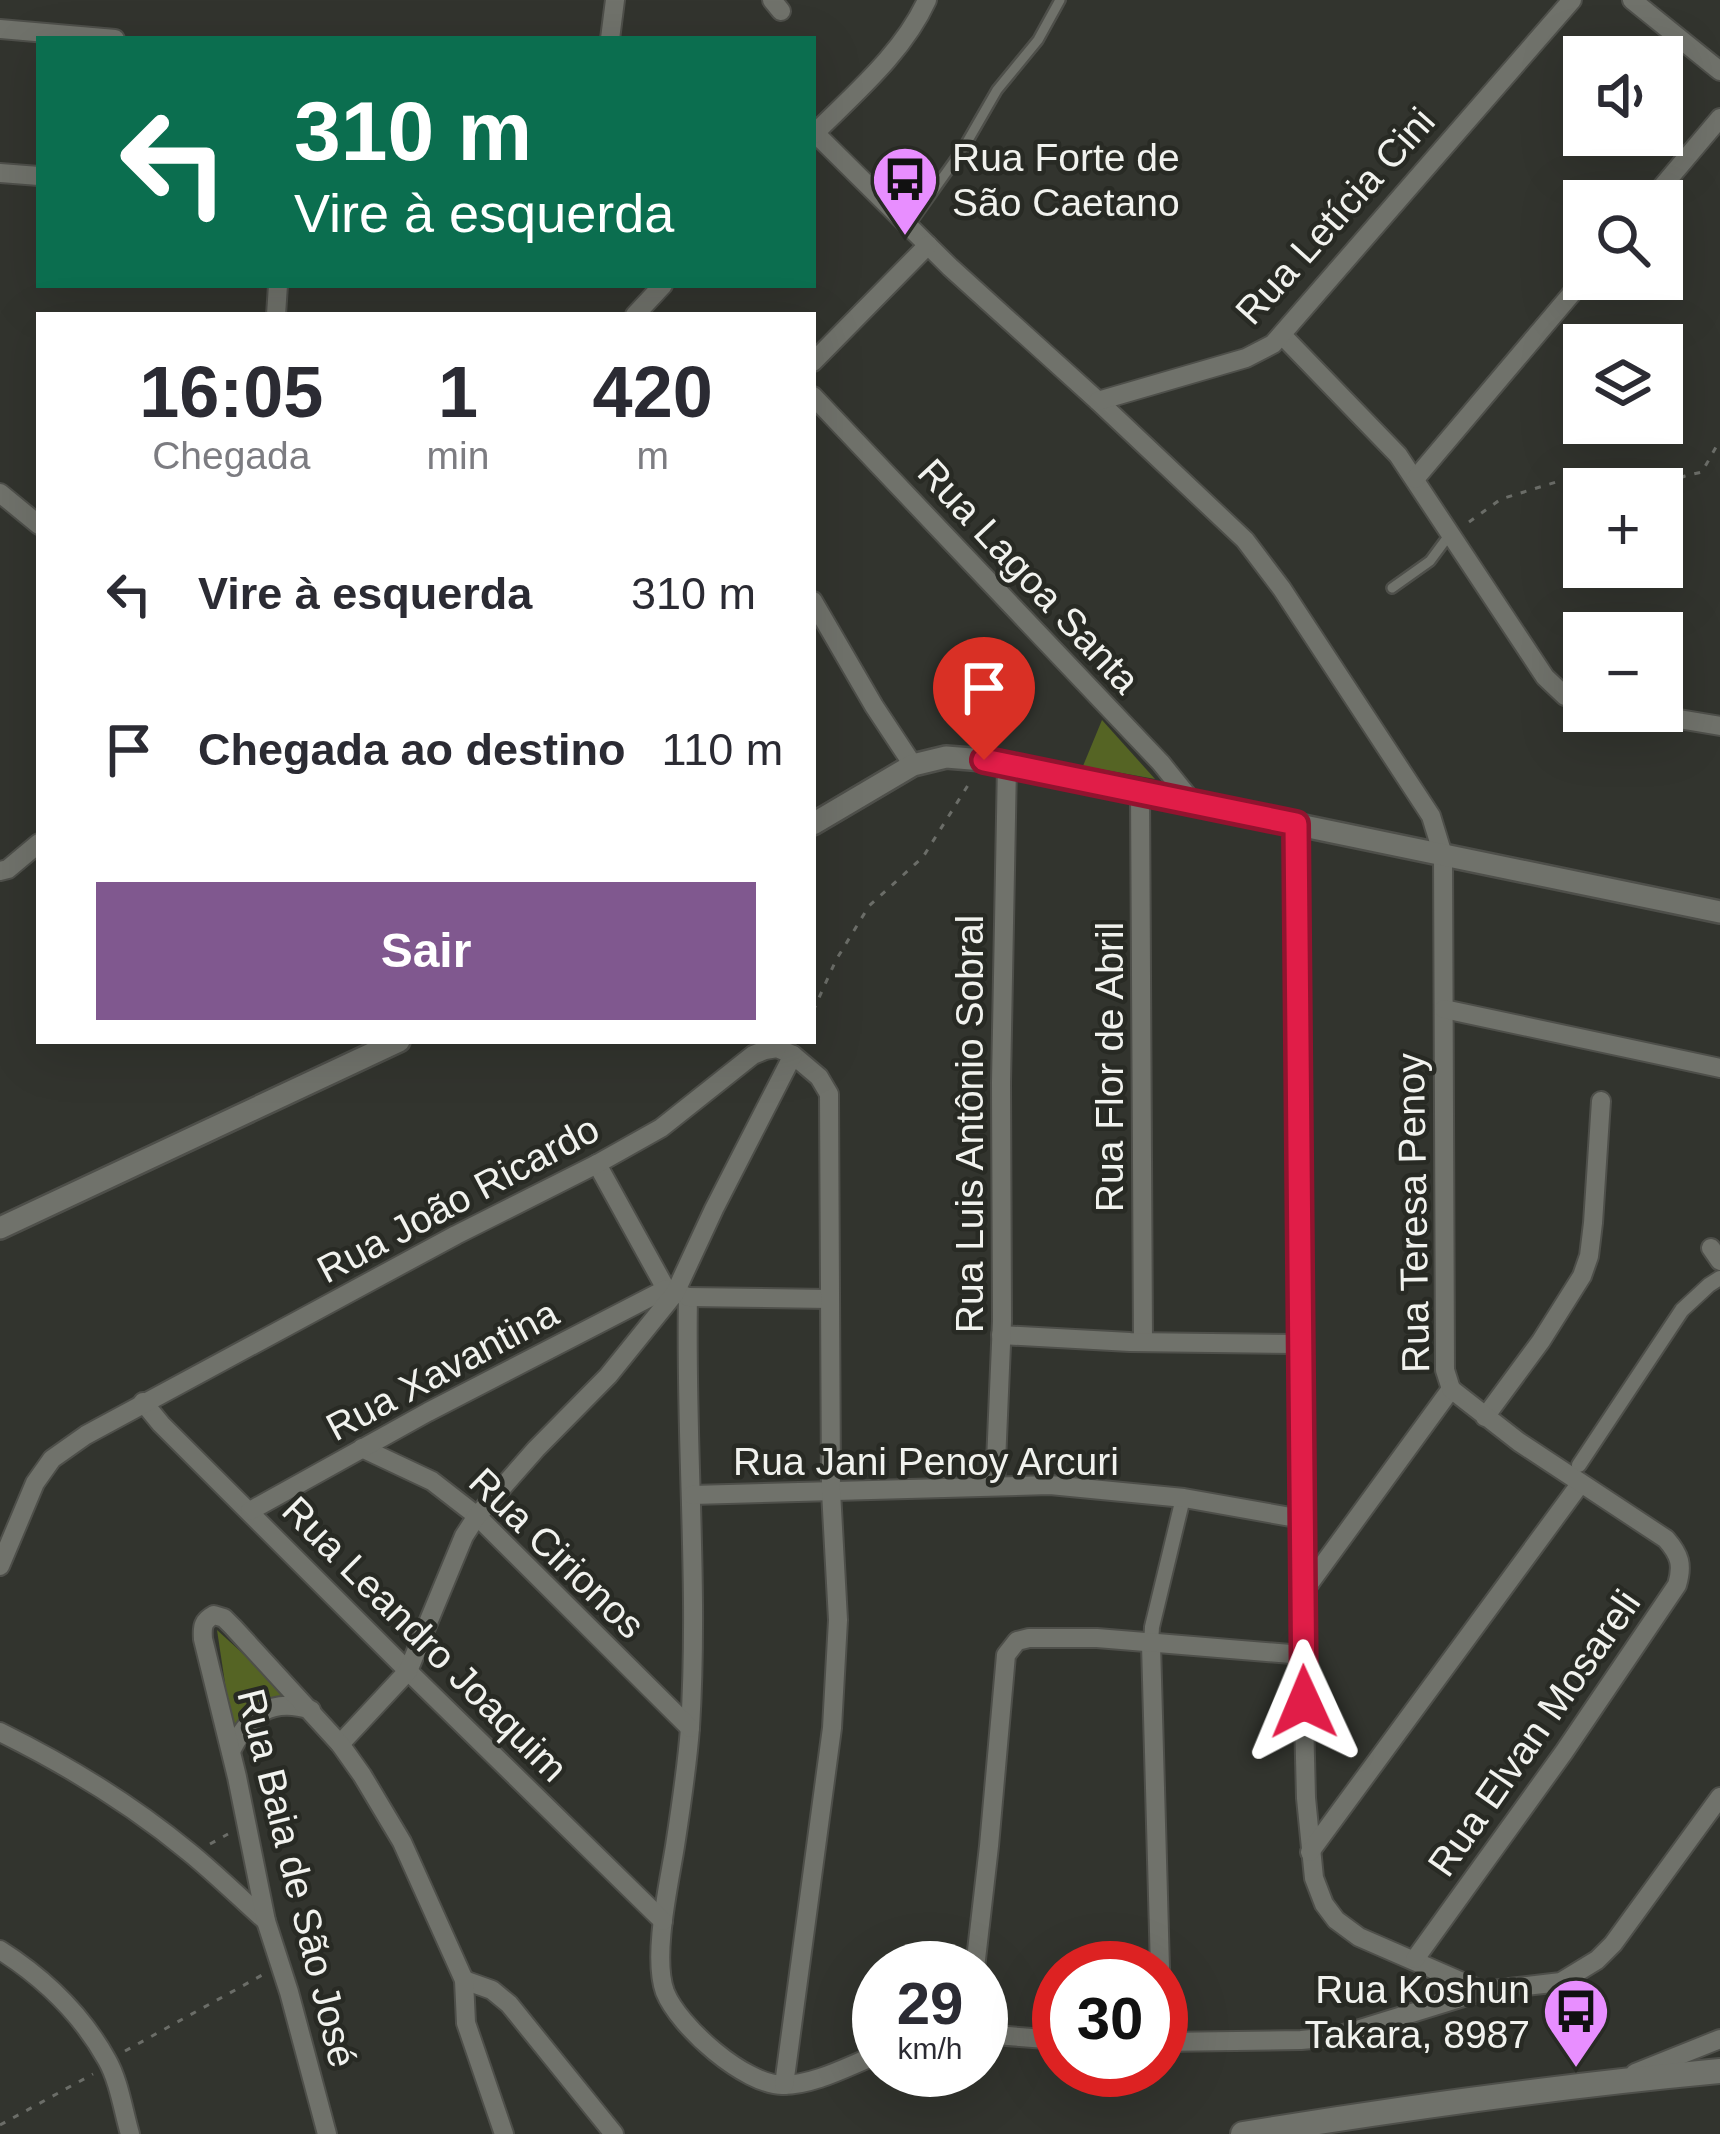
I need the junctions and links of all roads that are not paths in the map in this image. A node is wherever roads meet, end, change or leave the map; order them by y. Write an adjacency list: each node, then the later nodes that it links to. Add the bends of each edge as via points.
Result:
1 (615, 0): 8 (street)
2 (927, 0): 11 (street, via 904,39)
3 (1060, 0): 16 (lane)
4 (1572, 0): 21 (street, Rua Letícia Cini)
5 (1632, 0): 9 (street)
6 (0, 29): 7 (street)
7 (80, 36)
8 (610, 36)
9 (1720, 71)
10 (1720, 118): 15 (street)
11 (816, 132)
12 (816, 136): 16 (street)
13 (0, 173): 14 (street)
14 (36, 176)
15 (1668, 180)
16 (908, 225): 17 (street)
17 (928, 245): 22 (street); 24 (street)
18 (661, 288): 20 (street)
19 (1566, 300): 25 (street)
20 (638, 312)
21 (1282, 335): 24 (street, Rua Letícia Cini, via 1246,358); 25 (street, via 1385,438)
22 (816, 359)
23 (816, 399): 37 (street, Rua Lagoa Santa)
24 (1098, 400): 41 (street, via 1266,567 1431,816)
25 (1414, 479): 28 (street)
26 (0, 494): 27 (street)
27 (36, 522)
28 (1450, 534): 29 (lane, via 1430,562); 31 (street)
29 (1392, 588)
30 (816, 606): 35 (street)
31 (1563, 695)
32 (1683, 720): 33 (street)
33 (1720, 726)
34 (1007, 764): 35 (street, via 946,758); 36 (street); 54 (street, Rua Luis Antônio Sobral)
35 (913, 765): 38 (street)
36 (1140, 791): 37 (street); 55 (street, Rua Flor de Abril)
37 (1195, 804): 39 (street)
38 (816, 822)
39 (1296, 824): 41 (street); 56 (street)
40 (36, 846): 42 (street)
41 (1443, 855): 43 (street); 44 (street, Rua Teresa Penoy)
42 (0, 871)
43 (1720, 912)
44 (1444, 1009): 47 (street); 57 (street, Rua Teresa Penoy)
45 (393, 1044): 50 (street)
46 (793, 1054): 49 (street, Rua João Ricardo, via 777,1048 753,1055 661,1128); 52 (street); 53 (street, via 829,1094)
47 (1720, 1068)
48 (1601, 1101): 59 (street, via 1582,1276)
49 (597, 1164): 52 (street); 58 (street, Rua João Ricardo)
50 (0, 1228)
51 (1720, 1278): 61 (street, via 1682,1310)
52 (676, 1293): 53 (street, Rua Xavantina); 60 (street, Rua Xavantina); 64 (street); 67 (street)
53 (830, 1299): 63 (street)
54 (1001, 1335): 55 (street); 62 (street, Rua Luis Antônio Sobral)
55 (1144, 1342): 56 (street)
56 (1300, 1344): 68 (street)
57 (1450, 1389): 59 (street); 70 (street, Rua Teresa Penoy)
58 (143, 1402): 66 (street, Rua Leandro Joaquim); 69 (street, Rua João Ricardo, via 52,1459)
59 (1485, 1417): 61 (street)
60 (362, 1448): 66 (street, Rua Xavantina); 67 (street, Rua Cirionos, via 432,1481)
61 (1579, 1474): 80 (street); 86 (street, Rua Elvan Mosareli, via 1666,1539 1680,1558 1677,1585)
62 (995, 1486): 63 (street, Rua Jani Penoy Arcuri); 65 (street, Rua Jani Penoy Arcuri)
63 (831, 1491): 64 (street, Rua Jani Penoy Arcuri); 94 (street, via 838,1620 832,1728)
64 (692, 1496): 75 (street)
65 (1183, 1498): 68 (street, Rua Jani Penoy Arcuri); 71 (street)
66 (250, 1511): 73 (street, Rua Leandro Joaquim)
67 (477, 1516): 73 (street); 75 (street, Rua Cirionos)
68 (1302, 1519): 70 (street)
69 (0, 1566)
70 (1301, 1595): 72 (street)
71 (1151, 1644): 72 (street); 83 (street, via 1029,1638 1006,1655); 84 (street)
72 (1303, 1655): 80 (street)
73 (408, 1671): 77 (street); 82 (street, Rua Leandro Joaquim)
74 (311, 1710): 77 (street); 78 (street, via 292,1704 258,1714); 78 (street, Rua Baia de São José, via 214,1615 203,1639)
75 (690, 1727): 82 (street)
76 (0, 1732): 81 (street, via 92,1783)
77 (340, 1744): 87 (street, via 402,1842)
78 (231, 1751): 81 (street, Rua Baia de São José)
79 (1720, 1796): 88 (street, via 1597,1960 1561,1982)
80 (1310, 1852): 86 (street, via 1336,1920)
81 (266, 1921): 96 (street, Rua Baia de São José)
82 (664, 1921): 94 (street, via 663,1988 673,2006 734,2064)
83 (978, 1941)
84 (1159, 1941)
85 (0, 1949): 95 (street, via 46,1981 109,2062)
86 (1415, 1959): 88 (street)
87 (464, 1980): 97 (street, via 466,2024); 98 (street, via 509,2004)
88 (1483, 1990): 90 (street, via 1334,2037)
89 (1720, 2039): 93 (street)
90 (1188, 2042)
91 (852, 2064): 94 (street)
92 (1720, 2071): 93 (main road)
93 (1616, 2081): 99 (main road)
94 (784, 2085)
95 (130, 2134)
96 (327, 2134)
97 (504, 2134)
98 (614, 2134)
99 (1243, 2134)

